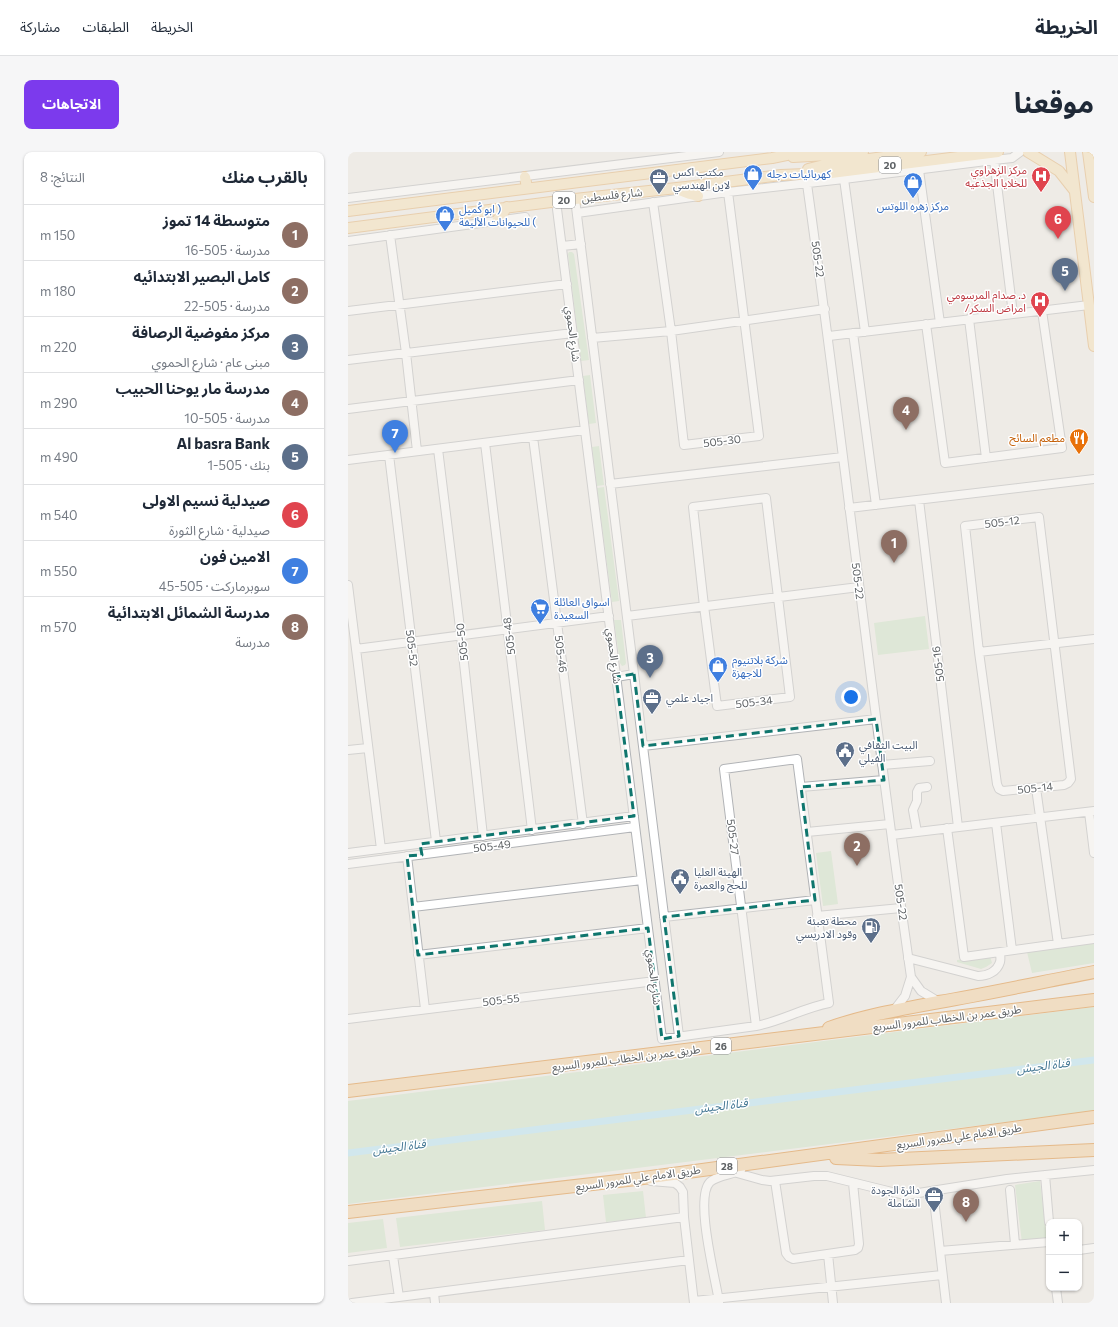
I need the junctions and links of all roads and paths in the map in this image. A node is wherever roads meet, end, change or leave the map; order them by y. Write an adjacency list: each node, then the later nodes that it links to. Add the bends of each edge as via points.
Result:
1 (719, 152): 9 (street)
2 (801, 152): 11 (main road, شارع فلسطين / 20)
3 (863, 152): 12 (main road, شارع فلسطين / 20)
4 (921, 152): 12 (main road, شارع فلسطين / 20)
5 (1020, 152): 10 (street, via 1012,158)
6 (1028, 152): 20 (main road, via 1059,171)
7 (1070, 152): 20 (main road)
8 (1088, 152): 21 (main road)
9 (670, 155): 15 (street)
10 (996, 156): 13 (street); 14 (main road, شارع فلسطين / 20, via 831,173); 44 (street)
11 (772, 158): 12 (main road, شارع فلسطين / 20); 18 (main road, شارع فلسطين / 20)
12 (847, 158): 14 (main road, شارع فلسطين / 20)
13 (918, 170): 16 (street); 47 (street)
14 (781, 175): 19 (main road, شارع فلسطين / 20)
15 (525, 177): 18 (main road); 24 (street)
16 (844, 179): 17 (street); 51 (street)
17 (808, 184): 22 (street); 41 (street, 505-22)
18 (527, 188): 29 (main road, شارع فلسطين / 20)
19 (675, 188): 23 (main road); 25 (main road, شارع فلسطين / 20)
20 (1074, 191): 40 (main road)
21 (1094, 191)
22 (728, 192): 23 (street); 46 (street)
23 (698, 196): 27 (street)
24 (348, 198)
25 (575, 199): 26 (main road, شارع فلسطين / 20); 30 (street, شارع الحموي)
26 (556, 201): 28 (main road, شارع فلسطين / 20); 37 (street, شارع الحموي)
27 (653, 202): 30 (street); 49 (street)
28 (507, 207): 32 (main road); 33 (main road, شارع فلسطين / 20)
29 (348, 211)
30 (577, 213): 36 (street, شارع الحموي)
31 (525, 217): 32 (street)
32 (497, 221): 34 (street)
33 (348, 228)
34 (390, 235): 35 (street); 39 (street)
35 (348, 241)
36 (581, 244): 37 (street); 54 (street, شارع الحموي)
37 (562, 246): 38 (street, شارع الحموي)
38 (566, 284): 39 (street); 50 (street, شارع الحموي)
39 (400, 304): 42 (street); 56 (street)
40 (1089, 305): 43 (street); 55 (main road)
41 (825, 309): 46 (street); 53 (street, 505-22)
42 (348, 311)
43 (1042, 311): 44 (street); 68 (street, via 1062,448)
44 (1013, 314): 45 (street)
45 (969, 319): 47 (street); 68 (street)
46 (744, 321): 49 (street); 49 (street, 505-30, via 759,436 684,445)
47 (940, 323): 48 (street)
48 (926, 324): 51 (street); 68 (street, via 945,463)
49 (671, 331): 54 (street)
50 (573, 332): 56 (street); 58 (street, شارع الحموي)
51 (865, 332): 52 (street)
52 (853, 333): 53 (street); 73 (street)
53 (829, 336): 67 (street, 505-22)
54 (592, 338): 71 (street, شارع الحموي)
55 (1094, 346)
56 (406, 353): 57 (street); 59 (street)
57 (348, 360)
58 (579, 380): 59 (street); 61 (street, شارع الحموي)
59 (411, 401): 60 (street); 65 (street)
60 (348, 409)
61 (585, 430): 62 (street); 79 (street, شارع الحموي)
62 (533, 437): 63 (street); 81 (street, 505-46)
63 (485, 443): 64 (street); 82 (street, 505-48)
64 (438, 449): 65 (street); 83 (street, 505-50)
65 (417, 451): 66 (street)
66 (389, 455): 69 (street); 85 (street, 505-52)
67 (843, 457): 71 (street); 74 (street, 505-22)
68 (986, 458)
69 (348, 460)
70 (1094, 479): 72 (street)
71 (610, 484): 80 (street, شارع الحموي)
72 (919, 500): 73 (street); 108 (street, 505-16)
73 (876, 505): 74 (street)
74 (849, 508): 76 (street, 505-22)
75 (348, 585): 87 (street)
76 (859, 587): 77 (street); 91 (street, 505-22)
77 (779, 597): 78 (street); 78 (street, via 766,498 693,508); 78 (street, 505-34, via 790,697 717,706)
78 (704, 606): 80 (street)
79 (609, 616): 81 (street); 90 (street, شارع الحموي)
80 (627, 616): 89 (street, شارع الحموي)
81 (557, 623): 82 (street); 105 (street, 505-46)
82 (508, 629): 83 (street); 110 (street, 505-48)
83 (461, 636): 85 (street); 114 (street, 505-50)
84 (1094, 639): 86 (street)
85 (411, 642): 87 (street); 115 (street, 505-52)
86 (1053, 643): 88 (street); 88 (street, 505-12, via 1039,518 965,526); 100 (street, 505-14, via 1070,779 1068,783)
87 (356, 649): 93 (street)
88 (979, 652): 100 (street, 505-14, via 999,789 1003,791)
89 (634, 674): 90 (street); 92 (street, شارع الحموي)
90 (616, 676): 102 (street, شارع الحموي)
91 (876, 720): 92 (street); 96 (street, 505-22)
92 (643, 746): 129 (street, شارع الحموي)
93 (368, 748): 94 (street); 117 (street)
94 (348, 750)
95 (930, 761): 96 (street)
96 (882, 765): 97 (street, 505-22)
97 (884, 780): 98 (street); 106 (street, 505-22)
98 (801, 787): 111 (street); 126 (street, 505-27, via 797,759 724,768)
99 (927, 787): 112 (street, via 919,788 917,792 914,810)
100 (1036, 788): 103 (street)
101 (1091, 811): 103 (street); 119 (street)
102 (634, 816): 105 (street, 505-49); 107 (street, شارع الحموي)
103 (1041, 817): 104 (street); 132 (street)
104 (996, 823): 108 (street); 133 (street)
105 (583, 824): 110 (street, 505-49)
106 (890, 824): 111 (street); 113 (street, 505-22)
107 (635, 827): 120 (street, 505-49); 123 (street, شارع الحموي)
108 (958, 827): 109 (street)
109 (947, 828): 112 (street); 134 (street, via 964,957)
110 (532, 830): 114 (street, 505-49)
111 (806, 832): 124 (street)
112 (917, 832): 113 (street)
113 (892, 835): 127 (street, 505-22)
114 (483, 836): 115 (street, 505-49)
115 (436, 841): 116 (street, 505-49)
116 (420, 844): 117 (street, 505-49); 120 (street)
117 (381, 849): 118 (street, 505-49)
118 (348, 853)
119 (1094, 853)
120 (422, 854): 121 (street, 505-49)
121 (407, 856): 122 (street, 505-49); 125 (street)
122 (348, 864)
123 (642, 880): 125 (street); 130 (street, شارع الحموي)
124 (815, 900): 126 (street); 128 (street)
125 (413, 908): 135 (street)
126 (742, 908): 129 (street); 145 (street, 505-27)
127 (902, 908): 128 (street); 136 (street, 505-22)
128 (817, 916): 145 (street, via 829,1003 811,1007 777,1022)
129 (664, 917): 147 (street, شارع الحموي)
130 (648, 928): 135 (street); 139 (street, شارع الحموي)
131 (1094, 939): 132 (street)
132 (1058, 944): 133 (street)
133 (1012, 950): 134 (street)
134 (1000, 952): 136 (street, via 1000,962 995,970 986,976)
135 (418, 955): 142 (street)
136 (908, 958): 138 (street, 505-22)
137 (1094, 972): 141 (highway)
138 (911, 977): 141 (street, 505-22, via 921,991); 143 (street, 505-22, via 905,996)
139 (655, 981): 142 (street, 505-55); 147 (street, شارع الحموي, via 662,1039)
140 (1094, 1000): 146 (highway, طريق عمر بن الخطاب للمرور السريع / 26)
141 (939, 1002): 143 (highway)
142 (425, 1009): 144 (street, 505-55)
143 (895, 1009): 146 (highway)
144 (348, 1019)
145 (756, 1026): 147 (street)
146 (808, 1035): 148 (highway, طريق عمر بن الخطاب للمرور السريع / 26)
147 (679, 1036)
148 (348, 1091)
149 (1094, 1118): 151 (highway, طريق الامام علي للمرور السريع / 28)
150 (1094, 1150): 151 (highway, via 879,1160)
151 (809, 1156): 152 (highway, طريق الامام علي للمرور السريع / 28)
152 (755, 1163): 154 (street); 156 (highway, طريق الامام علي للمرور السريع / 28)
153 (1094, 1170): 155 (street)
154 (737, 1173): 157 (street); 178 (street, via 710,1182 705,1190 706,1233)
155 (1045, 1175): 160 (street); 163 (street)
156 (636, 1179): 161 (highway, طريق الامام علي للمرور السريع / 28); 162 (street, via 675,1183 683,1192)
157 (775, 1181): 158 (street, via 821,1176); 169 (street, via 786,1253 793,1259)
158 (852, 1183): 160 (street, via 901,1194); 169 (street, via 858,1248)
159 (1010, 1190): 165 (street)
160 (933, 1191): 168 (street)
161 (354, 1211)
162 (684, 1217): 170 (street); 171 (street)
163 (1049, 1219)
164 (1046, 1242): 165 (street)
165 (1015, 1244): 168 (street)
166 (1094, 1248): 167 (street)
167 (1082, 1250)
168 (940, 1251): 173 (street)
169 (828, 1254): 174 (street)
170 (393, 1256): 172 (street); 177 (street)
171 (689, 1260): 176 (street); 180 (street)
172 (348, 1262)
173 (942, 1275): 174 (street); 184 (street)
174 (831, 1286): 178 (street); 183 (street)
175 (1056, 1291): 185 (street)
176 (434, 1292): 177 (street); 182 (street)
177 (399, 1297): 179 (street)
178 (719, 1300): 180 (street)
179 (368, 1302): 181 (street)
180 (694, 1302)
181 (352, 1303)
182 (435, 1303)
183 (833, 1303)
184 (946, 1303)
185 (1058, 1303)

